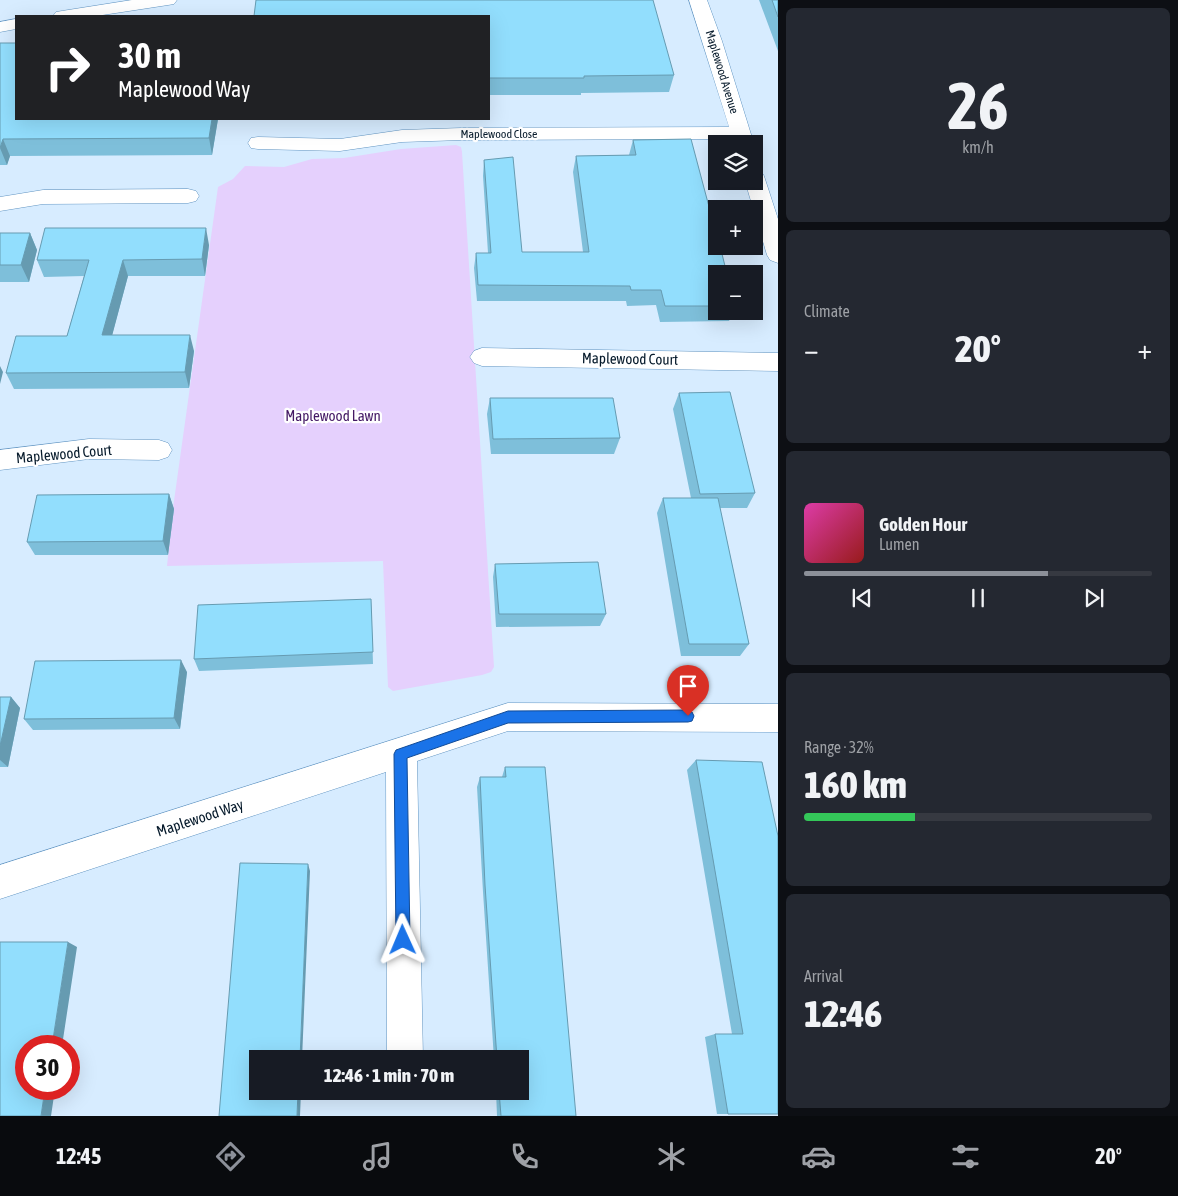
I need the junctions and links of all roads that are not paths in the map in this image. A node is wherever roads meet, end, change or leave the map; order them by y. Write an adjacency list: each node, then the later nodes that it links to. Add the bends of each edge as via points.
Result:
1 (168, 0): 3 (street)
2 (698, 0): 6 (street, Maplewood Avenue)
3 (69, 15)
4 (15, 24): 5 (street)
5 (0, 26)
6 (741, 135)
7 (708, 138): 8 (street, Maplewood Close, via 462,134 402,136 340,145)
8 (258, 143)
9 (758, 190): 12 (street)
10 (188, 196): 11 (street, via 43,197)
11 (0, 204)
12 (778, 255)
13 (482, 357): 14 (street, Maplewood Court)
14 (778, 362)
15 (159, 450): 16 (street, Maplewood Court, via 88,449)
16 (0, 460)
17 (778, 718): 18 (street, Maplewood Way, via 508,717)
18 (401, 754): 19 (street, Maplewood Way); 20 (street)
19 (0, 882)
20 (404, 1050)

